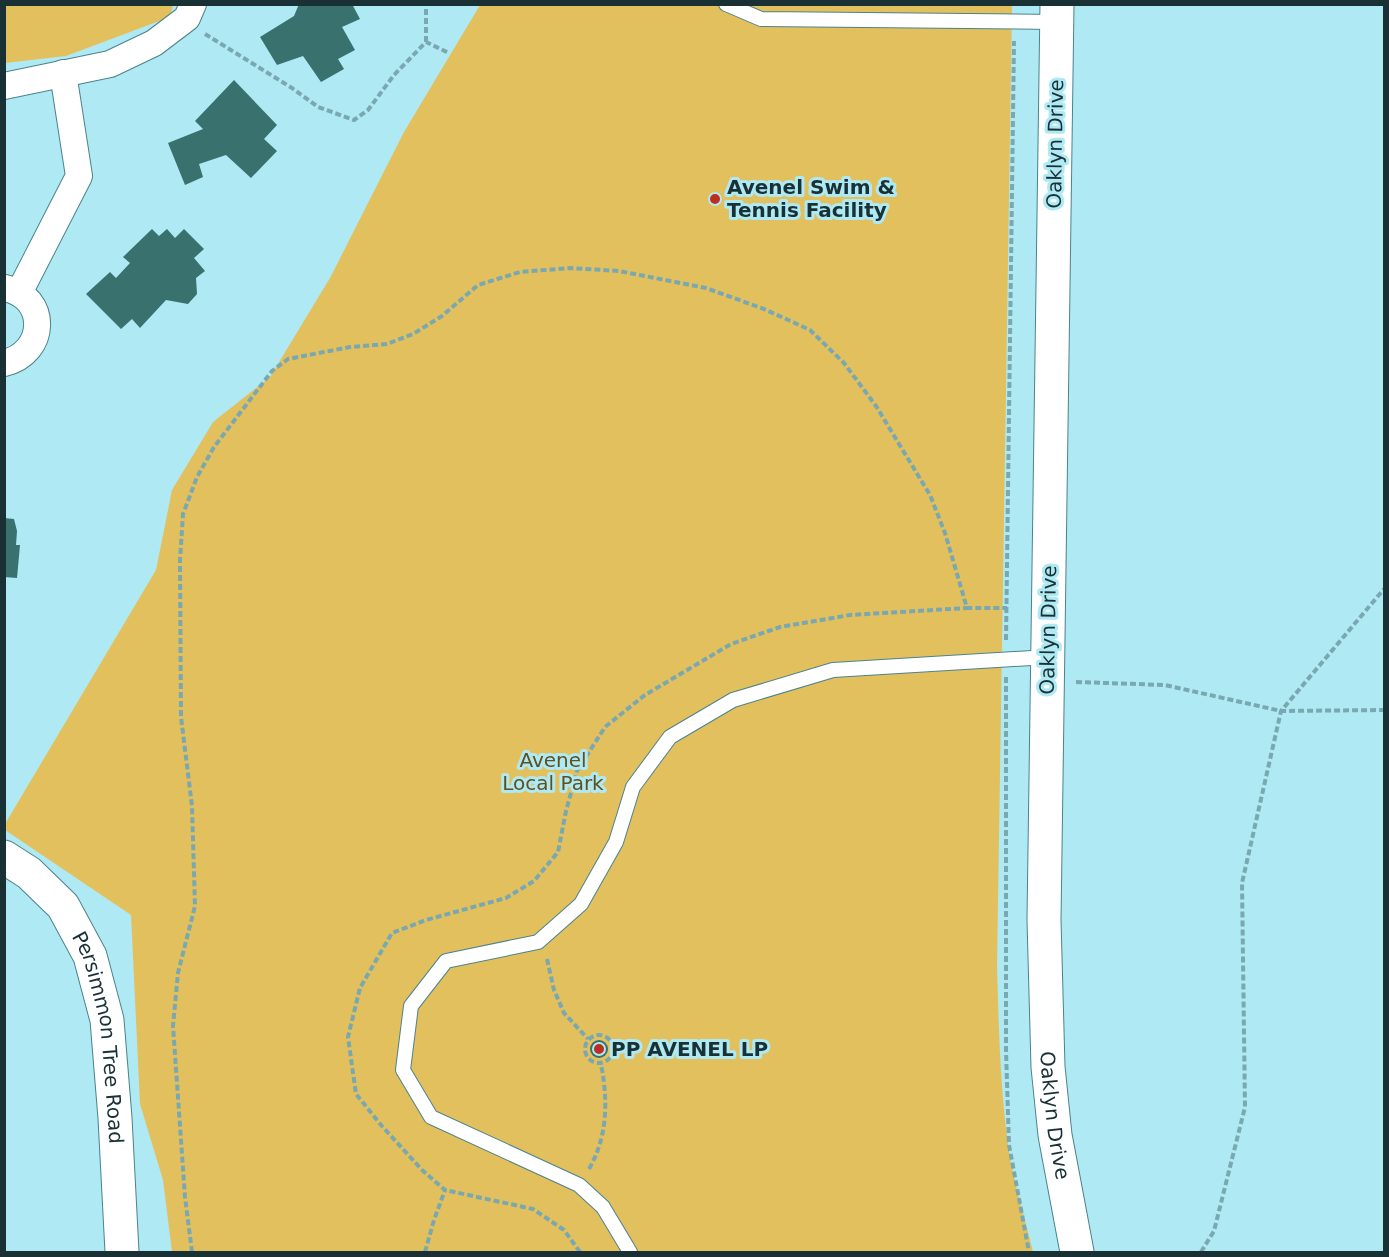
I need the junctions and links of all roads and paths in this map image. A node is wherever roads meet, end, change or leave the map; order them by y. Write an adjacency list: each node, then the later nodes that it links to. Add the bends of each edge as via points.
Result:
1 (426, 4): 6 (path)
2 (726, 4): 5 (lane, via 761,19)
3 (190, 11): 6 (path, via 209,37 318,107 354,120 368,110); 8 (street, via 154,43 110,64)
4 (1056, 13): 5 (lane); 14 (street, Oaklyn Drive)
5 (1014, 22): 13 (path)
6 (426, 42): 7 (path)
7 (449, 53)
8 (63, 73): 9 (street); 10 (street, via 79,176)
9 (4, 86)
10 (12, 291): 11 (street, via 28,301 34,311 37,334 25,355)
11 (4, 363)
12 (1384, 589): 18 (path)
13 (1007, 608): 15 (path); 26 (path, via 967,608 930,495 876,406 844,363 810,330 706,288 619,271 570,268 520,272 478,285 442,316 413,334 387,344 288,359 272,371 214,447 183,514 181,717 192,806 195,906 178,974 173,1026)
14 (1048, 657): 15 (lane); 30 (street, Oaklyn Drive, via 1044,920 1048,1066 1055,1135)
15 (1006, 660): 20 (lane, via 833,670 733,700 670,737 633,787 616,842 581,904); 29 (path, via 1009,1145)
16 (1071, 682): 18 (path, via 1165,685)
17 (1384, 710): 18 (path)
18 (1281, 711): 31 (path, via 1242,883 1245,1107 1214,1231)
19 (4, 857): 25 (street, Persimmon Tree Road, via 29,873 63,906 90,956 107,1020)
20 (538, 942): 21 (path, via 550,965 554,990 564,1013); 23 (lane, via 446,961 411,1006 402,1070 431,1117)
21 (588, 1039): 22 (path, via 584,1047 586,1056); 22 (path, via 598,1034 608,1038 614,1047 611,1058)
22 (601, 1064): 23 (path, via 606,1090 603,1133 596,1157)
23 (579, 1185): 28 (lane, via 603,1207)
24 (445, 1190): 27 (path)
25 (122, 1252)
26 (192, 1252)
27 (425, 1252)
28 (630, 1252)
29 (1029, 1252)
30 (1077, 1252)
31 (1201, 1252)

